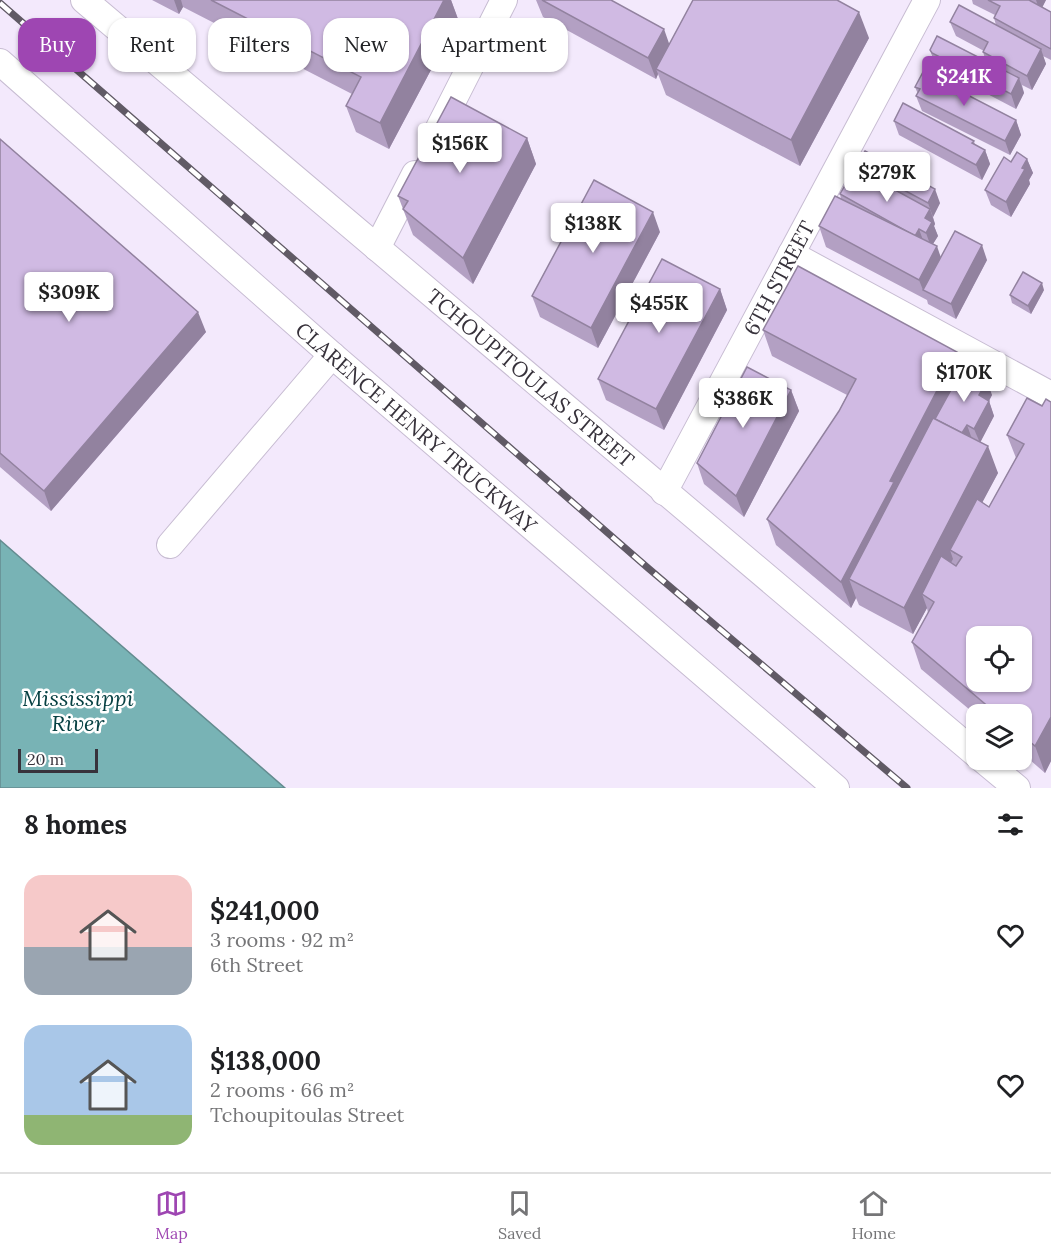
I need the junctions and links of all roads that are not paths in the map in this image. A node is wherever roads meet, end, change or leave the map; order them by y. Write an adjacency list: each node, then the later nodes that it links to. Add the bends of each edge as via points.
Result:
1 (84, 0): 5 (street, TCHOUPITOULAS STREET)
2 (504, 0): 5 (street)
3 (927, 0): 6 (street, 6TH STREET)
4 (0, 62): 7 (street, CLARENCE HENRY TRUCKWAY)
5 (377, 248): 9 (street, TCHOUPITOULAS STREET)
6 (791, 254): 8 (street); 9 (street, 6TH STREET)
7 (332, 355): 10 (street); 13 (street, CLARENCE HENRY TRUCKWAY)
8 (1051, 395)
9 (664, 492): 11 (street, TCHOUPITOULAS STREET)
10 (170, 545)
11 (966, 746)
12 (995, 770): 14 (street)
13 (836, 788)
14 (1017, 788)

